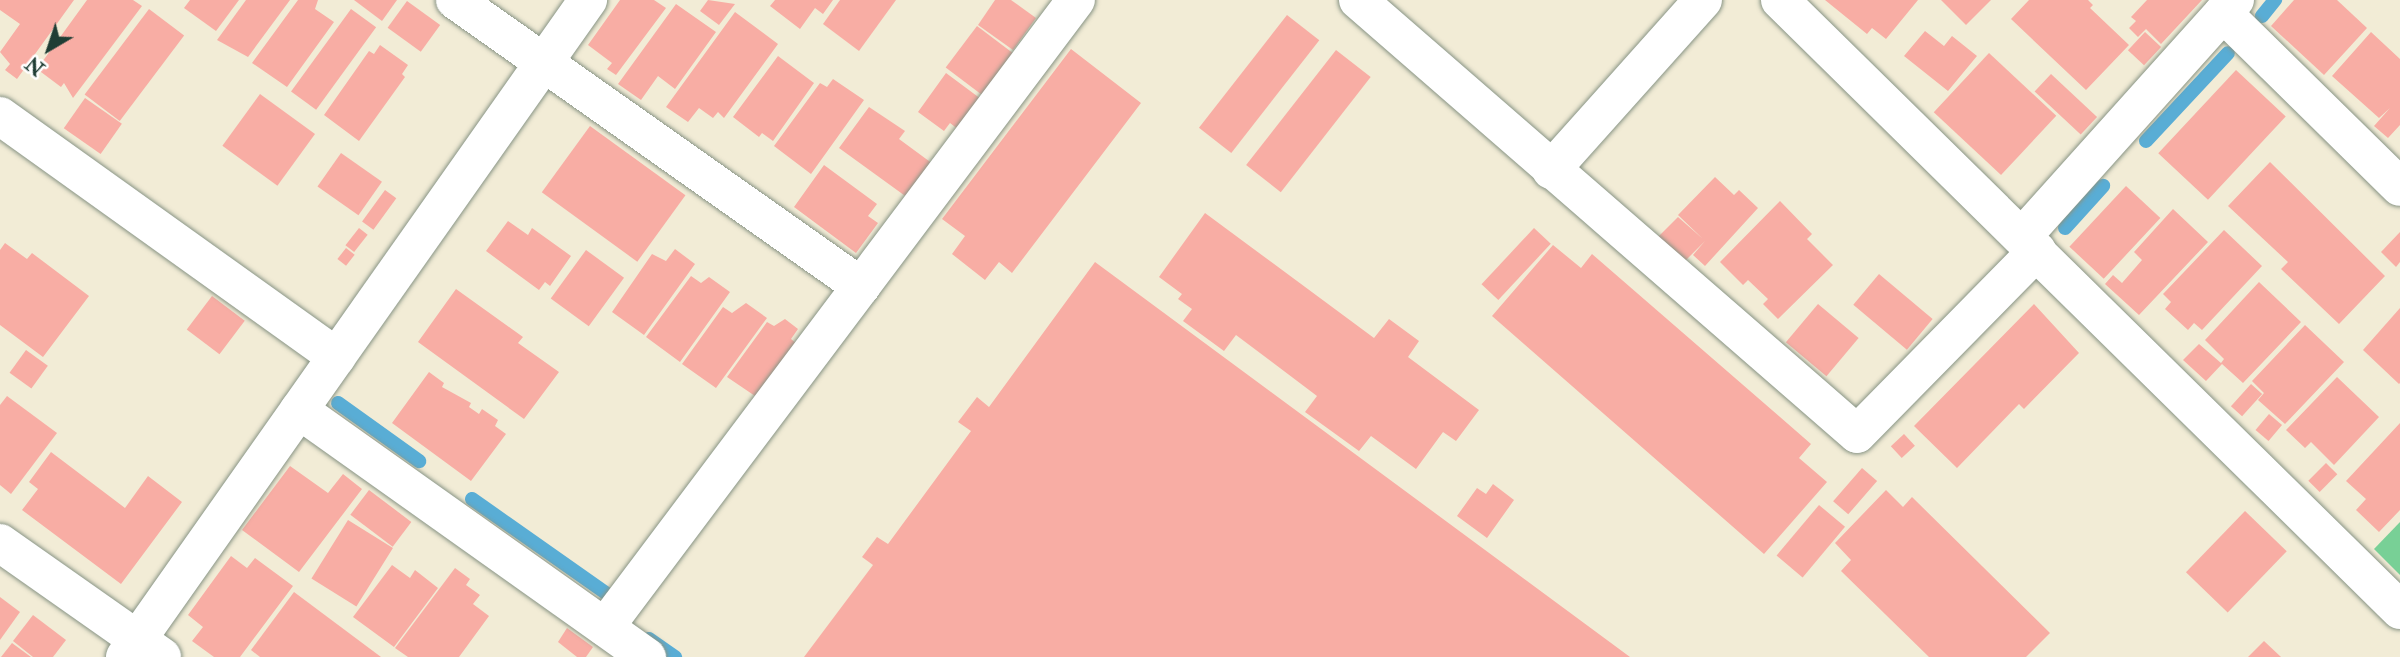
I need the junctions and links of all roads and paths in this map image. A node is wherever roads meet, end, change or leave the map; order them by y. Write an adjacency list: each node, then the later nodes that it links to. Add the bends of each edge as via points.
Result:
1 (455, 0): 8 (street)
2 (588, 0): 8 (street)
3 (1359, 0): 10 (street)
4 (1703, 0): 10 (street)
5 (1780, 0): 12 (street)
6 (1074, 1): 13 (street)
7 (2229, 7): 11 (street); 12 (street)
8 (544, 63): 13 (street); 14 (street)
9 (0, 116): 14 (street)
10 (1551, 170): 12 (street, via 1857,434)
11 (2400, 187)
12 (2030, 244): 17 (street)
13 (861, 286): 18 (street)
14 (337, 357): 15 (street)
15 (299, 410): 18 (street); 19 (street)
16 (0, 542): 19 (street)
17 (2400, 610)
18 (605, 627): 20 (street)
19 (141, 651)
20 (647, 657)

